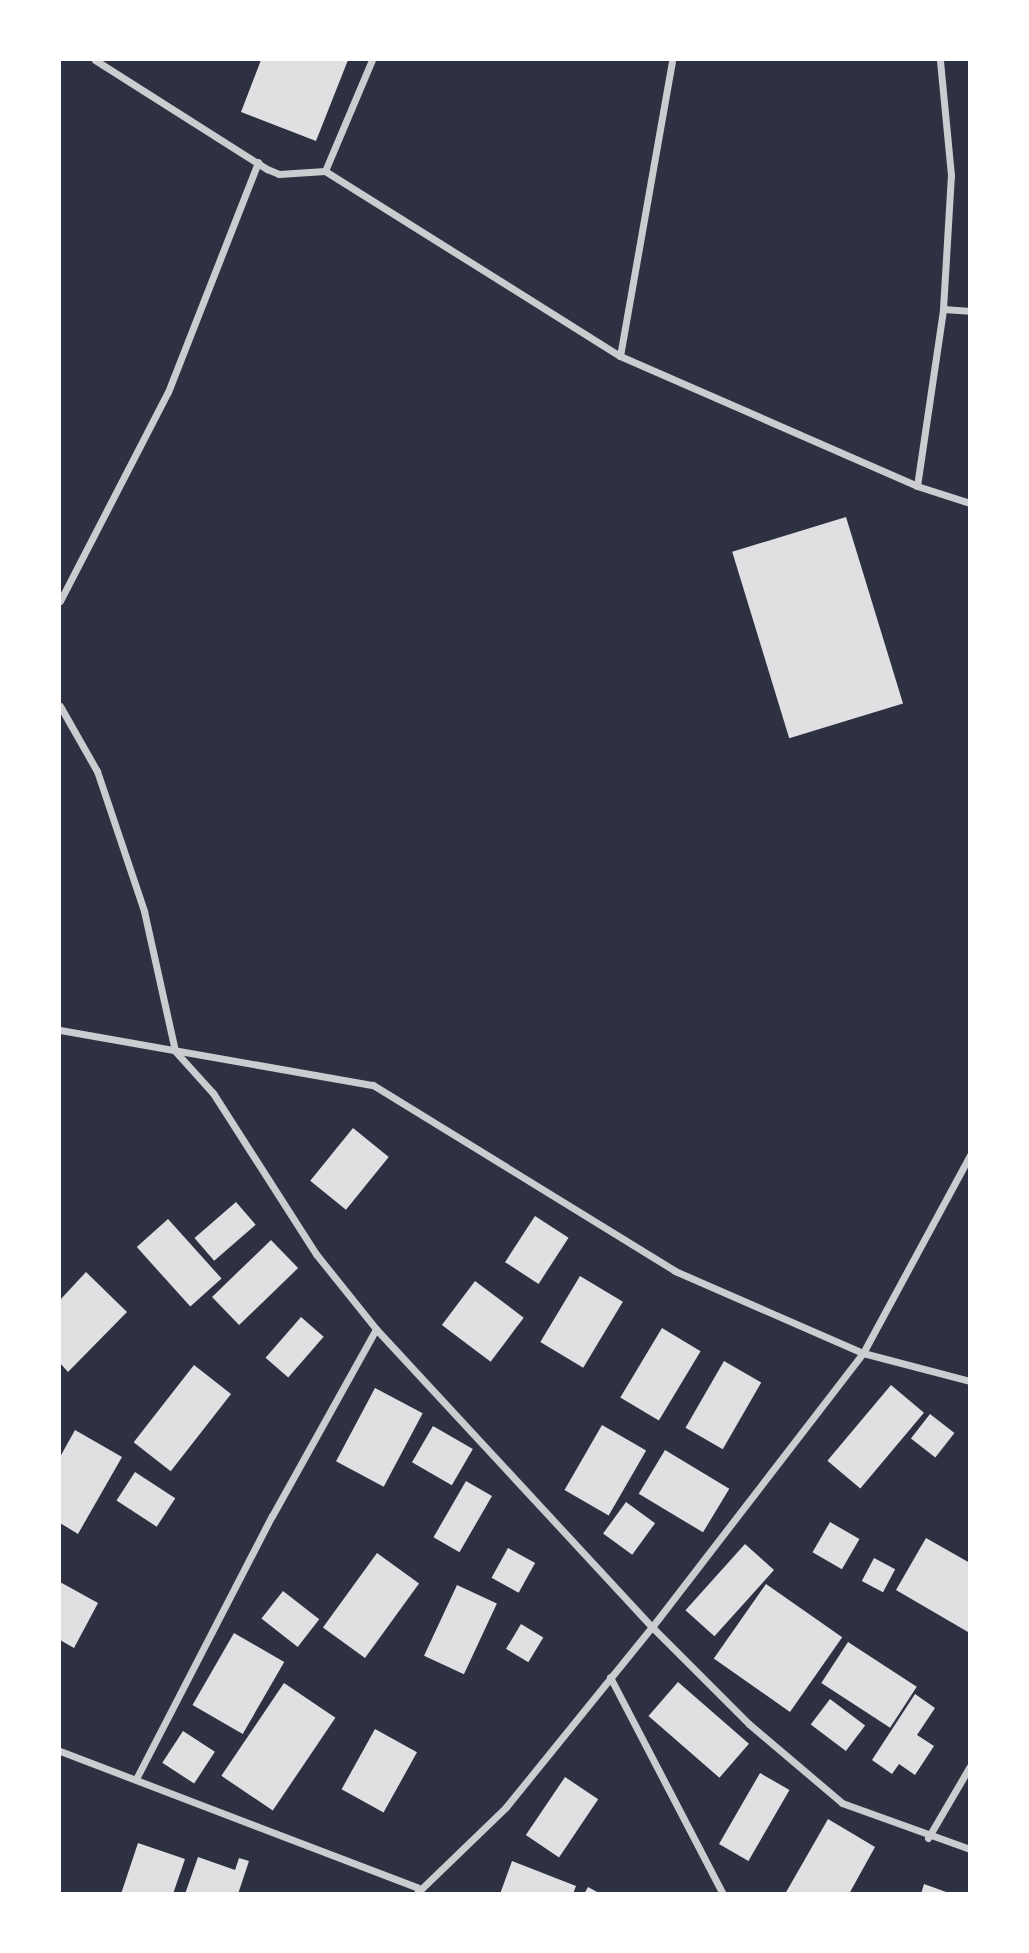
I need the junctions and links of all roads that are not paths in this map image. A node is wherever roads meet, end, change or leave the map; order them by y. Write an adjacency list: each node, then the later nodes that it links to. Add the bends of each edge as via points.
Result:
1 (95, 60): 5 (street)
2 (372, 60): 6 (street)
3 (672, 60): 9 (street)
4 (940, 60): 7 (street, via 951,175)
5 (258, 162): 6 (street, via 279,174); 12 (street, via 168,392)
6 (325, 171): 9 (street)
7 (943, 309): 8 (street); 10 (street)
8 (970, 310)
9 (620, 356): 10 (street)
10 (917, 486): 11 (street)
11 (970, 503)
12 (60, 601)
13 (60, 706): 15 (street, via 97,771 144,911)
14 (60, 1030): 15 (street)
15 (175, 1051): 17 (street, via 212,1093 316,1254); 18 (street, via 373,1085 675,1271)
16 (970, 1155): 18 (street)
17 (376, 1329): 20 (street); 24 (street, via 271,1516)
18 (863, 1353): 19 (street); 20 (street)
19 (970, 1381)
20 (652, 1627): 21 (street); 25 (street, via 748,1724 842,1803)
21 (610, 1677): 27 (street, via 506,1807); 28 (street)
22 (60, 1751): 24 (street)
23 (970, 1766): 25 (street)
24 (137, 1777): 27 (street)
25 (928, 1838): 26 (street)
26 (970, 1849)
27 (417, 1891)
28 (723, 1894)

